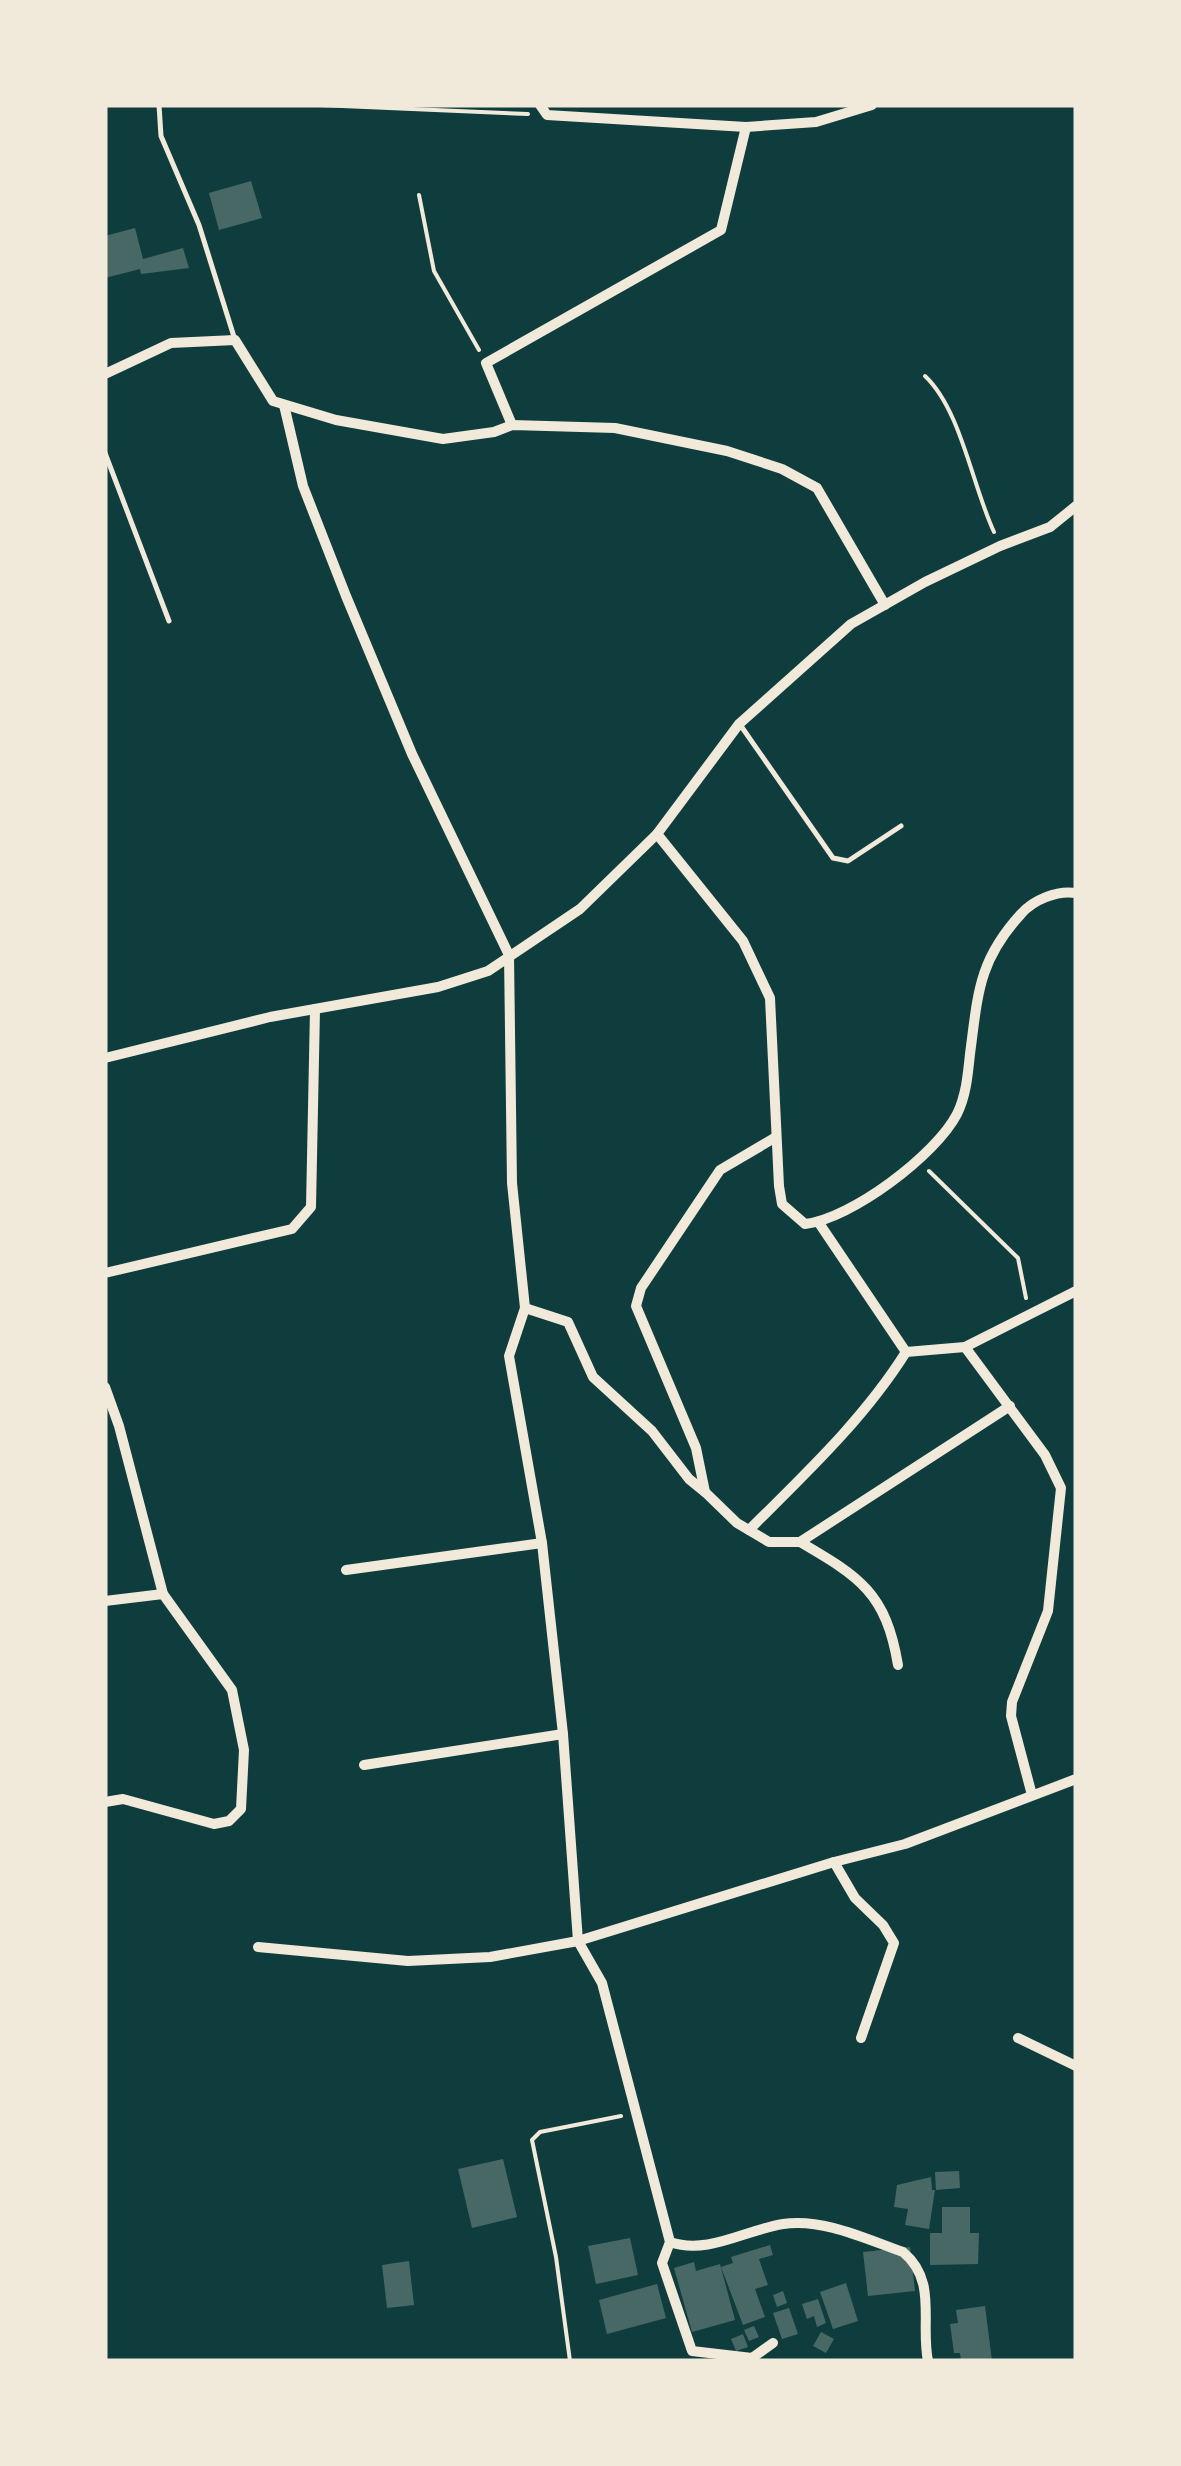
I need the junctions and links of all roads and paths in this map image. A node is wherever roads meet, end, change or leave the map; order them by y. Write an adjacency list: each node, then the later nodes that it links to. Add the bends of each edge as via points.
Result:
1 (159, 105): 9 (lane, via 161,136)
2 (319, 105): 5 (path)
3 (829, 105): 6 (street)
4 (872, 105): 6 (street)
5 (544, 110): 7 (street)
6 (829, 118): 7 (street)
7 (746, 127): 10 (street, via 720,230)
8 (418, 195): 10 (path, via 434,271)
9 (236, 340): 11 (street, via 171,342); 13 (street, via 273,401)
10 (486, 363): 14 (street)
11 (105, 374)
12 (924, 376): 17 (path, via 952,412)
13 (284, 404): 14 (street, via 442,439); 24 (street, via 303,486 346,596)
14 (512, 425): 18 (street, via 616,428 782,469 816,488)
15 (105, 453): 19 (lane)
16 (1076, 506): 17 (street, via 1050,527)
17 (1000, 546): 18 (street)
18 (885, 605): 20 (street, via 851,624)
19 (169, 621)
20 (739, 724): 21 (lane, via 833,858 848,861); 22 (street)
21 (901, 826)
22 (657, 834): 24 (street, via 580,909); 27 (street, via 743,940 770,998)
23 (1076, 893): 28 (street, via 1029,905 994,947 980,983 956,1116)
24 (508, 955): 25 (street, via 488,971 438,987); 32 (street, via 512,1183)
25 (315, 1009): 26 (street); 30 (street, via 310,1207 301,1221 292,1229)
26 (105, 1058)
27 (776, 1138): 29 (street, via 782,1204 805,1224); 38 (street, via 720,1170 641,1288 636,1306 696,1448)
28 (918, 1161): 29 (street); 33 (path, via 1018,1258)
29 (819, 1223): 35 (street)
30 (105, 1273)
31 (1076, 1291): 33 (street)
32 (525, 1308): 38 (street, via 568,1322 593,1378); 40 (street, via 510,1356)
33 (1028, 1316): 34 (street)
34 (965, 1348): 35 (street); 37 (street)
35 (906, 1352): 39 (street, via 882,1390)
36 (105, 1386): 43 (street)
37 (1010, 1406): 41 (street); 49 (street, via 1061,1488 1048,1611 1012,1702)
38 (705, 1492): 39 (street)
39 (748, 1530): 41 (street, via 769,1542)
40 (542, 1542): 42 (street); 46 (street)
41 (800, 1542): 45 (street, via 842,1566 882,1608)
42 (346, 1570)
43 (163, 1594): 44 (street); 50 (street, via 232,1690 244,1750 241,1808 229,1821 214,1824 123,1799)
44 (105, 1600)
45 (898, 1665)
46 (563, 1734): 47 (street); 52 (street)
47 (364, 1766)
48 (1076, 1779): 49 (street)
49 (1032, 1795): 51 (street, via 905,1844)
50 (105, 1802)
51 (834, 1862): 52 (street); 54 (street, via 894,1944)
52 (578, 1941): 53 (street, via 490,1957 408,1961); 57 (street, via 602,1983)
53 (258, 1947)
54 (860, 2038)
55 (1018, 2038): 56 (street)
56 (1076, 2066)
57 (635, 2114): 58 (street); 60 (path, via 540,2132 532,2140)
58 (670, 2242): 59 (street, via 662,2263 692,2351 744,2359); 61 (street, via 689,2248 811,2223 903,2252 925,2283)
59 (772, 2343)
60 (570, 2361)
61 (928, 2361)

